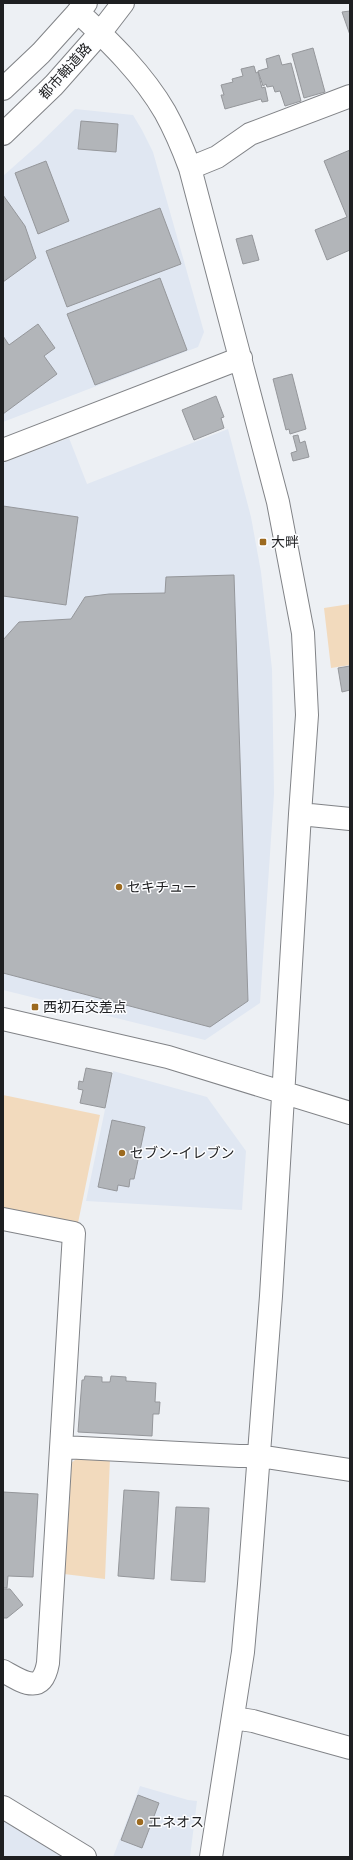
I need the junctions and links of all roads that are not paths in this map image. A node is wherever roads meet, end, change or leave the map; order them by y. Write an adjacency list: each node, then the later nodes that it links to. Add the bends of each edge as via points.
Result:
1 (123, 3): 3 (street, 都市軸道路)
2 (82, 8): 3 (street); 4 (street, 都市軸道路, via 47,47)
3 (100, 32): 6 (street, 都市軸道路, via 54,85); 7 (street, via 128,63 164,111)
4 (3, 89)
5 (350, 96): 7 (street, via 250,134 217,157)
6 (3, 134)
7 (190, 168): 8 (street)
8 (241, 358): 9 (street); 10 (street, via 278,502 303,633 307,715)
9 (3, 450)
10 (300, 814): 11 (street); 13 (street)
11 (350, 819)
12 (3, 1019): 13 (street, via 168,1057)
13 (282, 1093): 14 (street); 17 (street)
14 (350, 1113)
15 (3, 1219): 16 (street, via 74,1233)
16 (62, 1447): 17 (street); 19 (street, via 46,1675 36,1683 27,1684)
17 (259, 1456): 18 (street); 20 (street, via 243,1652)
18 (350, 1470)
19 (3, 1671)
20 (233, 1718): 21 (street, via 253,1721); 24 (street)
21 (350, 1748)
22 (3, 1807): 23 (street)
23 (85, 1857)
24 (211, 1857)

